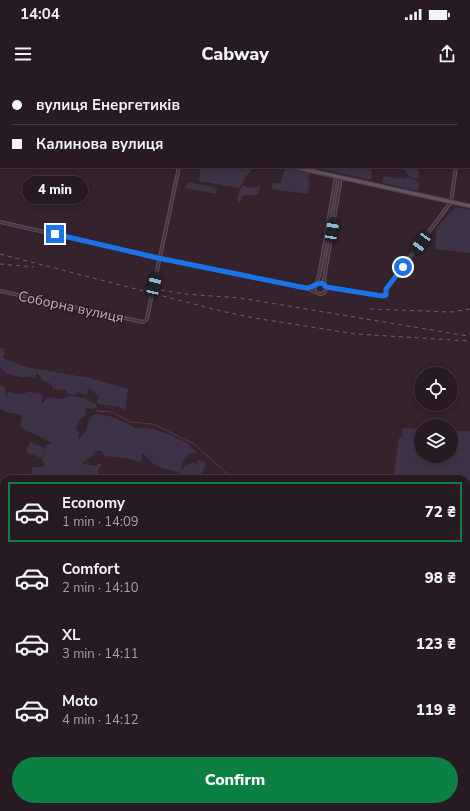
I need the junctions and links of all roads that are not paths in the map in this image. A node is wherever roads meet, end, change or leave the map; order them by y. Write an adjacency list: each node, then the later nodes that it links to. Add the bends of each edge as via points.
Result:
1 (179, 168): 9 (street)
2 (299, 168): 4 (main road)
3 (456, 168): 6 (street)
4 (336, 176): 5 (main road); 10 (street)
5 (340, 177): 6 (main road); 11 (street)
6 (450, 202): 7 (main road); 13 (street, via 386,289 386,295)
7 (470, 206)
8 (0, 222): 9 (street)
9 (160, 258): 12 (street); 14 (street)
10 (316, 284): 11 (street); 14 (street); 16 (street)
11 (324, 284): 13 (street)
12 (154, 285)
13 (326, 287): 16 (street, via 324,293)
14 (306, 288): 16 (street)
15 (0, 291): 18 (street, Соборна вулиця, via 143,322)
16 (316, 293)
17 (152, 294): 18 (street)
18 (147, 319): 19 (street)
19 (148, 323)

